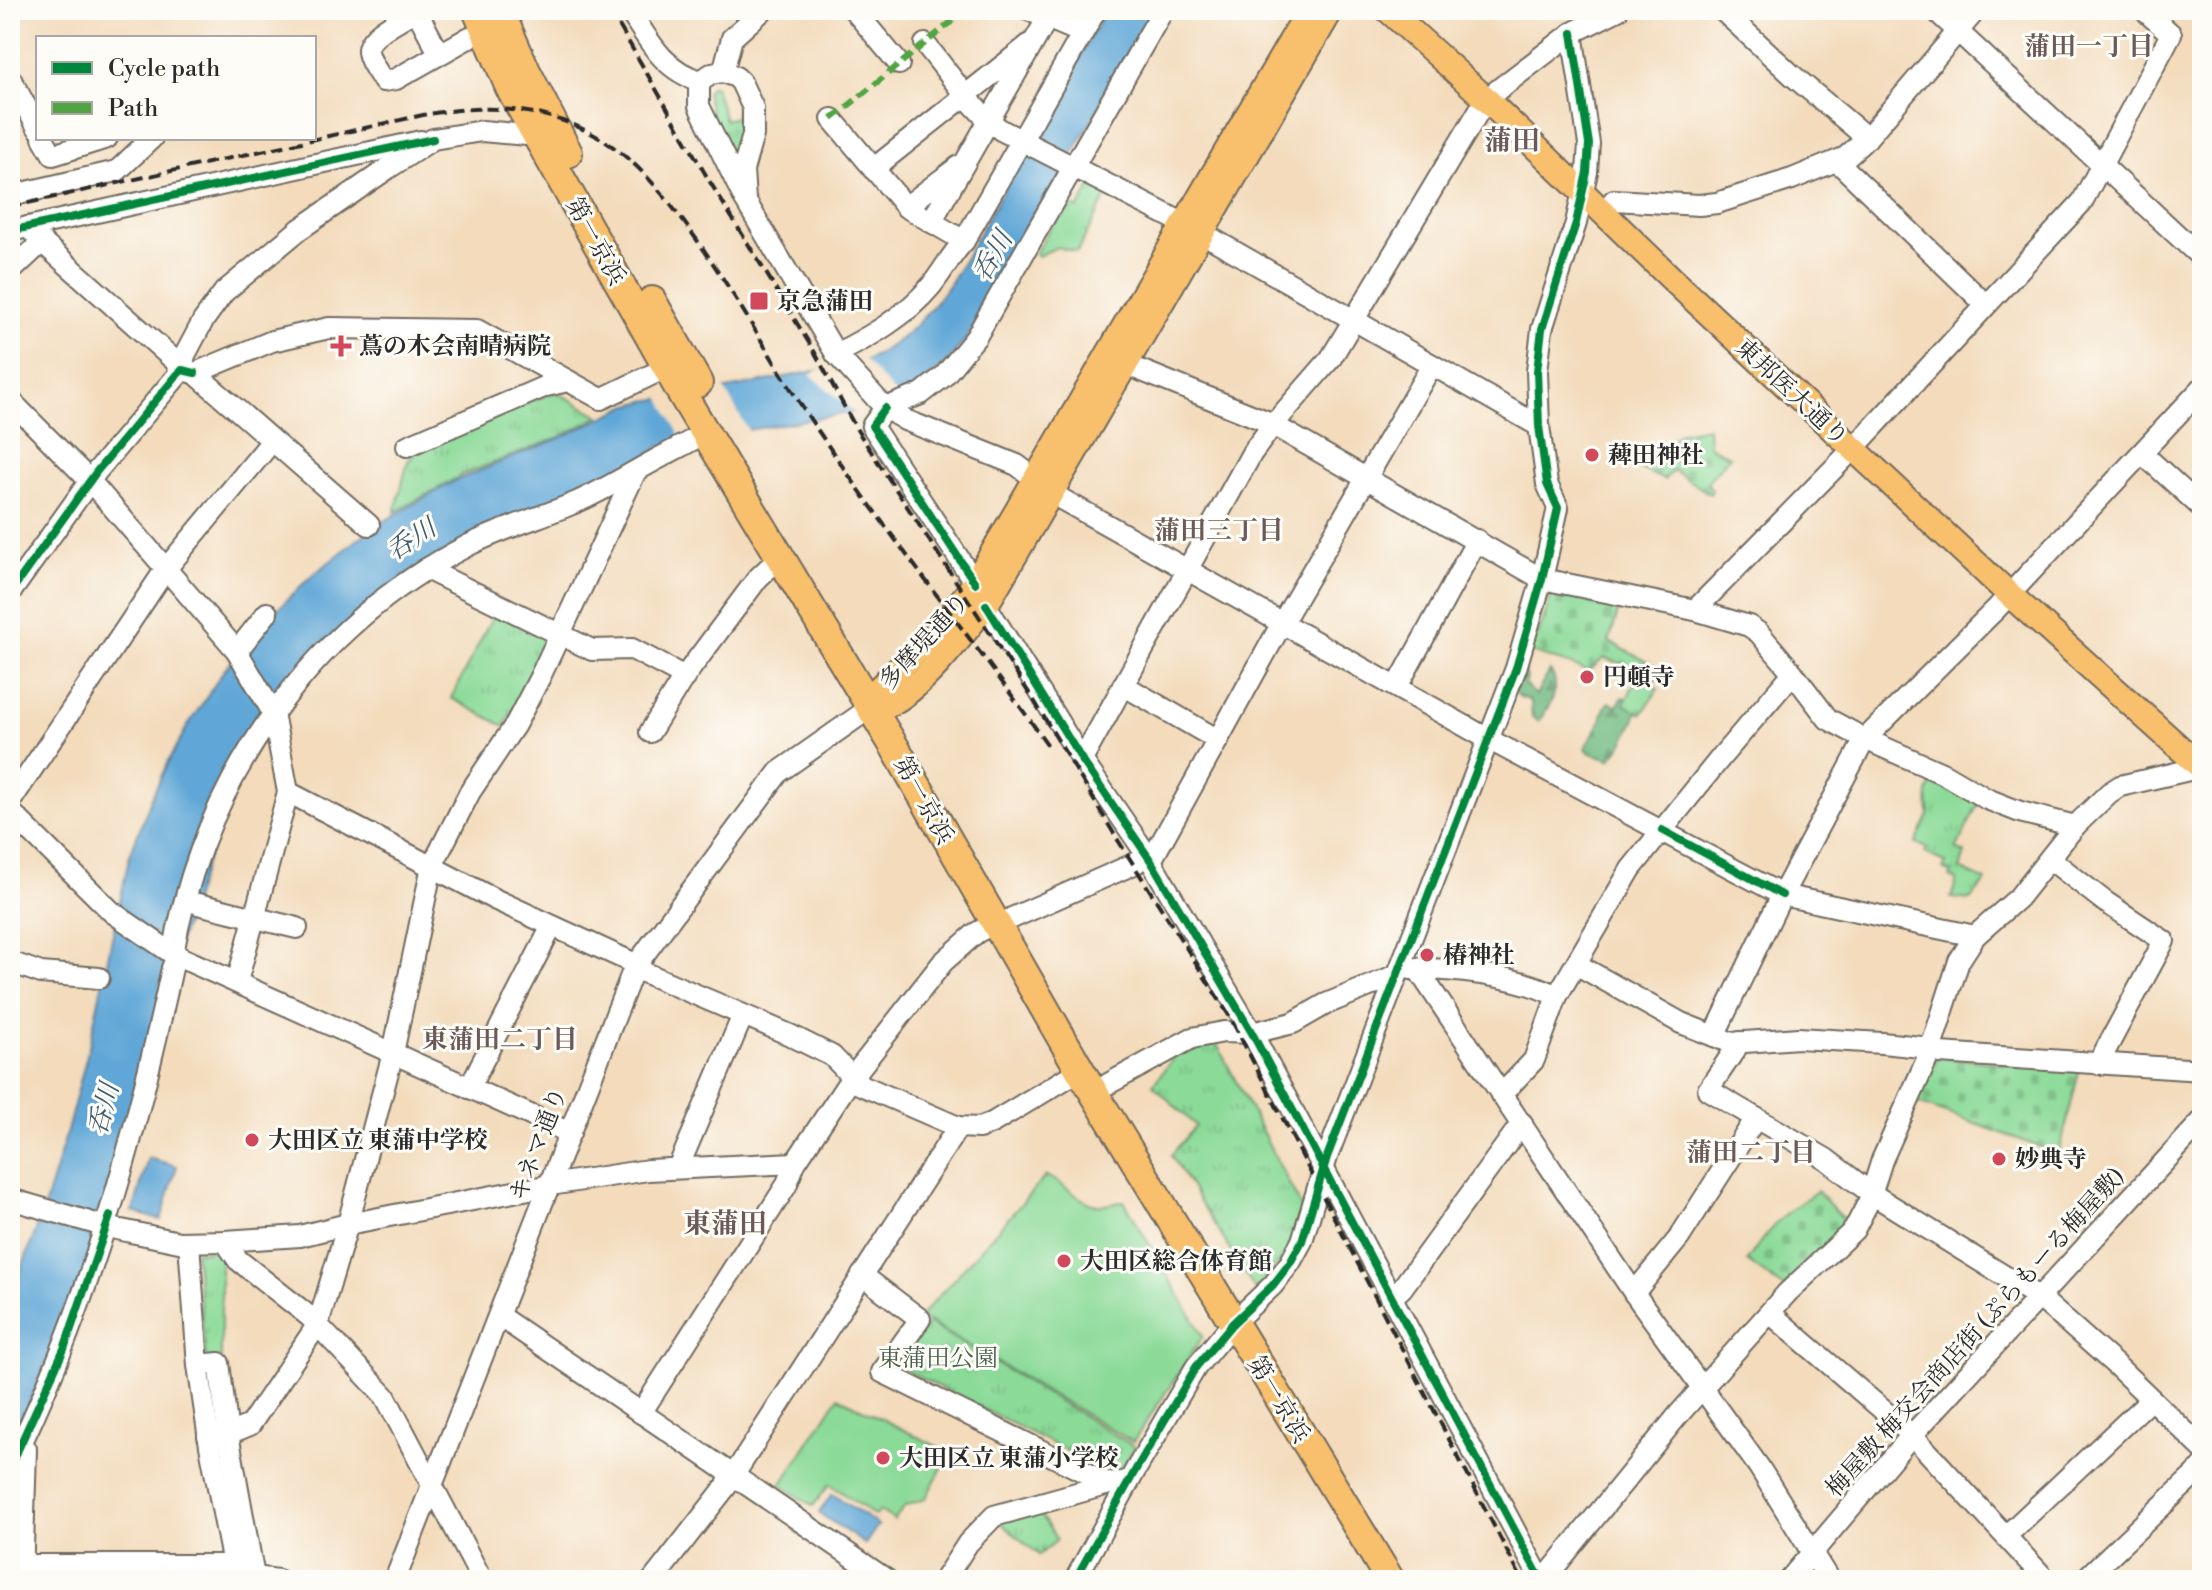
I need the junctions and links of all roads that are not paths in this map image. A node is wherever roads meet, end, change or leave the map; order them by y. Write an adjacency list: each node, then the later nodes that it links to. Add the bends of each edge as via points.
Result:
1 (459, 10): 23 (highway)
2 (477, 10): 36 (highway, 第一京浜)
3 (499, 10): 27 (highway, 第一京浜)
4 (514, 10): 27 (highway)
5 (629, 10): 30 (street, via 667,64)
6 (763, 10): 28 (street, via 732,38)
7 (854, 10): 26 (street)
8 (1028, 10): 19 (street)
9 (1096, 10): 21 (street)
10 (1163, 10): 47 (street)
11 (1309, 10): 56 (main road, 多摩堤通り)
12 (1331, 10): 56 (main road, 多摩堤通り)
13 (1388, 10): 32 (main road, 東邦医大通り)
14 (1618, 10): 22 (street)
15 (1722, 10): 37 (street)
16 (1935, 10): 20 (street)
17 (1976, 10): 20 (street)
18 (2144, 10): 48 (street, via 2171,34)
19 (1043, 28): 21 (street); 31 (street); 34 (street)
20 (1957, 31): 37 (street); 48 (street)
21 (1082, 33): 42 (street)
22 (1572, 33): 32 (street); 50 (street, via 1589,144)
23 (470, 37): 25 (street); 36 (highway, via 502,98)
24 (925, 44): 31 (street)
25 (439, 53)
26 (899, 64)
27 (526, 71): 64 (highway, 第一京浜)
28 (723, 72): 30 (street); 43 (street, via 741,82 753,108)
29 (10, 78): 35 (street)
30 (701, 81): 44 (street, via 699,106)
31 (966, 95): 34 (street); 49 (street)
32 (1486, 99): 50 (main road, 東邦医大通り); 62 (street)
33 (832, 119): 49 (street)
34 (990, 122): 42 (street); 45 (street)
35 (36, 124)
36 (537, 136): 38 (street, via 482,131); 64 (highway, 第一京浜)
37 (1867, 138): 46 (street)
38 (433, 139): 57 (street); 67 (street, via 332,206 224,292 185,355)
39 (44, 140): 40 (street, via 53,155)
40 (101, 140)
41 (150, 140): 51 (street, via 117,171)
42 (1025, 142): 47 (street); 58 (street)
43 (746, 155): 44 (street); 52 (street)
44 (723, 157): 52 (street)
45 (968, 158): 53 (street); 55 (street)
46 (1837, 161): 54 (street, via 1717,203 1614,200); 61 (street)
47 (1072, 165): 56 (street); 71 (street, via 976,337 944,376 921,394)
48 (2102, 165): 59 (street); 61 (street, via 2082,202)
49 (873, 169): 53 (street)
50 (1582, 193): 54 (main road, 東邦医大通り); 73 (street, via 1542,329)
51 (10, 196)
52 (745, 200): 63 (street)
53 (906, 207): 55 (street)
54 (1603, 213): 77 (main road, 東邦医大通り)
55 (931, 222): 58 (street)
56 (1193, 229): 62 (street); 65 (main road, 多摩堤通り); 82 (main road, 多摩堤通り)
57 (27, 233): 60 (street); 67 (street)
58 (964, 241): 63 (street, via 906,311)
59 (2202, 258)
60 (10, 272)
61 (1986, 305): 77 (street)
62 (1353, 321): 66 (street); 72 (street, via 1326,364)
63 (839, 357): 71 (street)
64 (676, 362): 68 (street, via 601,399); 74 (highway, 第一京浜)
65 (1125, 364): 72 (street); 82 (main road, 多摩堤通り)
66 (1432, 365): 73 (street); 80 (street)
67 (188, 372): 68 (street, via 272,341 329,328 477,330); 75 (street); 81 (street)
68 (568, 381): 76 (street)
69 (2202, 388): 78 (street)
70 (10, 400): 81 (street)
71 (884, 406): 82 (street, via 905,420 1017,465); 92 (street, via 872,426)
72 (1272, 426): 80 (street); 88 (street)
73 (1539, 426): 90 (street, via 1547,484 1558,508)
74 (709, 436): 79 (street); 86 (highway, 第一京浜); 103 (highway, 第一京浜)
75 (272, 441): 84 (street); 89 (street)
76 (407, 446)
77 (1853, 449): 93 (main road, 東邦医大通り); 94 (street)
78 (2142, 453): 83 (street); 93 (street)
79 (635, 473): 87 (street); 97 (street)
80 (1366, 477): 85 (street); 96 (street)
81 (90, 481): 89 (street); 91 (street)
82 (1044, 484): 88 (street); 92 (main road, 多摩堤通り)
83 (2202, 508)
84 (369, 525)
85 (1477, 540): 90 (street); 102 (street)
86 (779, 558): 100 (street, via 758,578); 103 (highway, 第一京浜)
87 (426, 569): 97 (street); 104 (street, via 340,636)
88 (1187, 569): 96 (street); 101 (street)
89 (165, 570): 98 (street); 112 (street)
90 (1542, 579): 94 (street); 106 (street)
91 (10, 593)
92 (980, 594): 103 (main road, 多摩堤通り, via 942,627); 109 (street)
93 (2010, 595): 107 (street); 110 (main road, 東邦医大通り)
94 (1695, 610): 99 (street, via 1749,626)
95 (267, 613): 98 (street)
96 (1282, 623): 102 (street); 108 (street)
97 (561, 636): 100 (street, via 592,650 632,649); 118 (street)
98 (237, 652): 104 (street)
99 (1793, 673): 107 (street, via 1828,719); 115 (street)
100 (685, 677): 105 (street)
101 (1123, 685): 108 (street); 109 (street)
102 (1397, 687): 106 (street)
103 (879, 700): 122 (highway, 第一京浜); 129 (street, キネマ通り, via 779,772)
104 (278, 706): 111 (street); 126 (street, via 229,782 207,831 188,885)
105 (650, 732)
106 (1488, 739): 115 (street); 130 (street)
107 (1865, 739): 114 (street, via 1987,799); 119 (street)
108 (1218, 740): 117 (street)
109 (1082, 760): 117 (street)
110 (2202, 768): 114 (street, via 2120,786)
111 (288, 792): 118 (street); 121 (street)
112 (10, 802)
113 (10, 811): 126 (street, via 114,914)
114 (2075, 826): 116 (street)
115 (1662, 830): 119 (street); 128 (street, via 1631,869)
116 (2050, 859): 125 (street, via 2018,898); 140 (street, via 2164,941)
117 (1143, 862): 122 (street); 135 (street)
118 (432, 866): 123 (street); 139 (street)
119 (1782, 895): 125 (street); 136 (street)
120 (198, 904): 121 (street)
121 (254, 916): 124 (street); 132 (street)
122 (1004, 920): 141 (highway, 第一京浜); 143 (street, via 976,933 943,962); 144 (highway, 第一京浜)
123 (552, 926): 129 (street); 145 (street)
124 (297, 928)
125 (1975, 936): 138 (street, via 1959,961)
126 (174, 954): 132 (street); 158 (street, via 140,1107)
127 (10, 962): 131 (street, via 41,973)
128 (1576, 964): 133 (street); 136 (street)
129 (634, 968): 134 (street); 151 (street, キネマ通り)
130 (1405, 970): 133 (street, via 1488,975 1538,986); 135 (street, via 1293,1023); 146 (street); 153 (street)
131 (99, 978)
132 (237, 982): 139 (street)
133 (1557, 996): 146 (street, via 1534,1060)
134 (743, 1015): 143 (street, via 832,1056); 154 (street)
135 (1252, 1033): 144 (street, via 1192,1038); 153 (street)
136 (1714, 1036): 137 (street)
137 (1740, 1042): 138 (street, via 1798,1038); 147 (street, via 1708,1090)
138 (1931, 1050): 140 (street); 156 (street)
139 (393, 1053): 145 (street); 159 (street)
140 (2098, 1064): 142 (street)
141 (1080, 1070): 150 (street, via 992,1123); 168 (highway, 第一京浜)
142 (2202, 1070)
143 (852, 1078): 150 (street); 152 (street)
144 (1108, 1084): 168 (highway, 第一京浜)
145 (469, 1088): 151 (street)
146 (1501, 1095): 149 (street)
147 (1756, 1118): 156 (street, via 1826,1159); 163 (street, via 1679,1238)
148 (2202, 1121): 165 (street, 梅屋敷 梅交会商店街 (ぷらもーる梅屋敷))
149 (1522, 1123): 163 (street); 164 (street)
150 (958, 1127): 162 (street)
151 (570, 1133): 155 (street, キネマ通り)
152 (795, 1163): 154 (street); 172 (street, via 786,1186)
153 (1324, 1167): 164 (street); 168 (street, via 1293,1259)
154 (678, 1168): 155 (street)
155 (550, 1185): 159 (street); 167 (street, キネマ通り)
156 (1872, 1194): 165 (street); 166 (street, via 1854,1230)
157 (10, 1199): 158 (street)
158 (106, 1222): 161 (street); 175 (street, via 64,1349)
159 (348, 1224): 160 (street, via 300,1236); 169 (street)
160 (225, 1241): 161 (street); 169 (street, via 238,1260)
161 (189, 1243): 173 (street, via 198,1365 219,1363)
162 (862, 1275): 179 (street); 180 (street, via 920,1319 882,1372)
163 (1634, 1293): 170 (street)
164 (1391, 1298): 196 (street)
165 (2040, 1298): 171 (street); 174 (street, 梅屋敷 梅交会商店街 (ぷらもーる梅屋敷))
166 (1770, 1313): 170 (street); 174 (street)
167 (499, 1316): 172 (street); 181 (street, キネマ通り)
168 (1238, 1318): 180 (street, via 1196,1367); 194 (highway, 第一京浜); 195 (highway, 第一京浜)
169 (318, 1324): 173 (street, via 250,1425); 181 (street, via 385,1396)
170 (1704, 1388): 183 (street); 196 (street)
171 (2151, 1399): 176 (street); 182 (street)
172 (641, 1413): 179 (street)
173 (218, 1435): 186 (street)
174 (1912, 1435): 182 (street); 183 (street, 梅屋敷 梅交会商店街 (ぷらもーる梅屋敷))
175 (21, 1446): 177 (street); 184 (street, via 26,1449)
176 (2202, 1448)
177 (10, 1467)
178 (2202, 1468): 200 (street)
179 (733, 1476): 190 (street); 191 (street)
180 (1119, 1483): 192 (street, via 994,1516); 193 (street)
181 (432, 1488): 188 (street, キネマ通り); 189 (street)
182 (2007, 1535): 199 (street)
183 (1813, 1551): 197 (street, 梅屋敷 梅交会商店街 (ぷらもーる梅屋敷)); 198 (street)
184 (18, 1570): 185 (street)
185 (145, 1573): 186 (street, via 221,1565)
186 (241, 1576): 187 (street)
187 (278, 1580)
188 (395, 1580)
189 (482, 1580)
190 (653, 1580)
191 (887, 1580)
192 (944, 1580)
193 (1075, 1580)
194 (1390, 1580)
195 (1410, 1580)
196 (1542, 1580)
197 (1789, 1580)
198 (1829, 1580)
199 (2046, 1580)
200 (2084, 1580)

